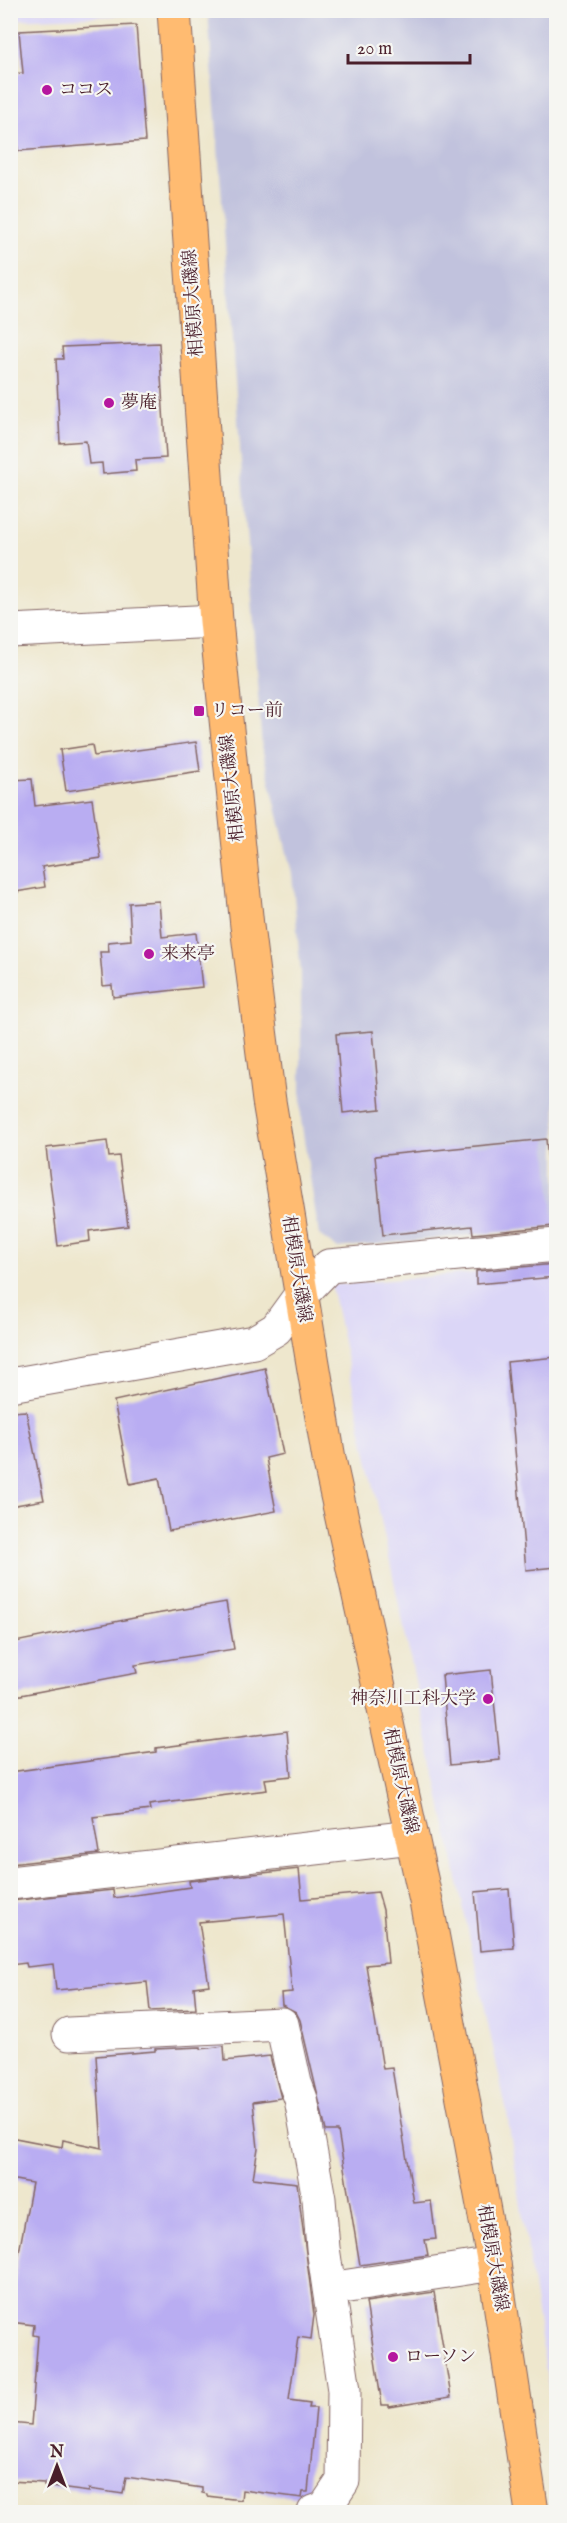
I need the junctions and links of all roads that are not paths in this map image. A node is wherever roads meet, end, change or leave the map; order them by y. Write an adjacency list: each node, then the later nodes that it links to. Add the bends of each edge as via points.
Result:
1 (174, 10): 2 (main road, 相模原大磯線)
2 (216, 621): 3 (street); 5 (main road, 相模原大磯線, via 247,926 269,1101)
3 (10, 631)
4 (556, 1245): 5 (street, via 329,1266)
5 (300, 1296): 6 (street, via 276,1329 254,1342); 7 (main road, 相模原大磯線, via 329,1460)
6 (10, 1385)
7 (412, 1837): 8 (street); 10 (main road, 相模原大磯線)
8 (10, 1883)
9 (69, 2034): 11 (street, via 282,2024 315,2177)
10 (494, 2264): 11 (street); 13 (main road, 相模原大磯線)
11 (329, 2289): 12 (street, via 344,2390 343,2481 325,2508)
12 (314, 2512)
13 (532, 2512)

